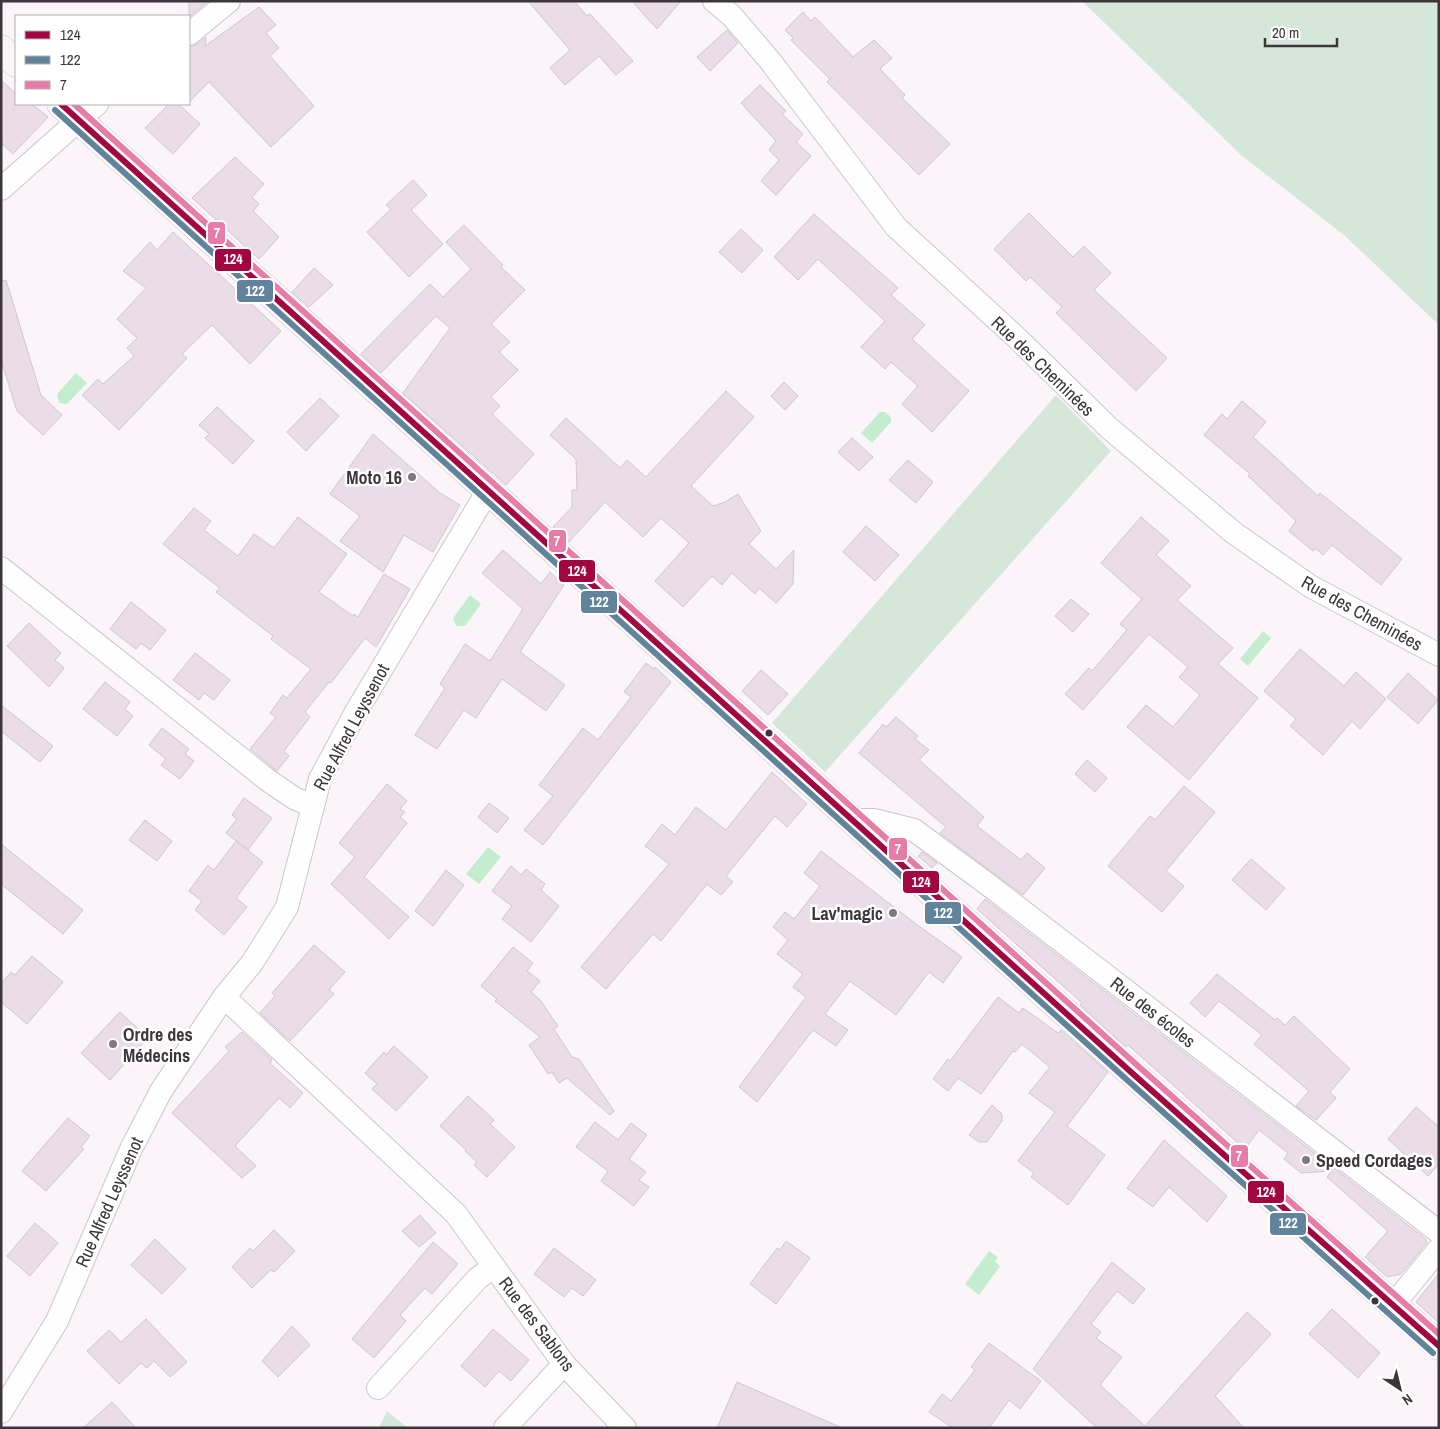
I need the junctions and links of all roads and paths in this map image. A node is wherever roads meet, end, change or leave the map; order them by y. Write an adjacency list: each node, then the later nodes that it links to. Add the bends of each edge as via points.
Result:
1 (229, 1): 3 (street)
2 (714, 1): 10 (street, Rue des Cheminées, via 732,16 770,62 896,227 1018,339 1108,428 1234,532 1310,586)
3 (190, 33)
4 (1, 49): 5 (main road)
5 (15, 62)
6 (79, 109): 7 (street); 8 (main road)
7 (1, 189)
8 (487, 492): 11 (street, Rue Alfred Leyssenot, via 356,712 320,779); 12 (main road)
9 (1, 568): 11 (street, via 269,781)
10 (1439, 655)
11 (312, 806): 13 (street, Rue Alfred Leyssenot, via 287,907 252,963)
12 (854, 820): 14 (street, Rue des écoles, via 874,820 914,830); 17 (main road, via 1132,1074)
13 (224, 997): 16 (street, Rue des Sablons, via 456,1214); 21 (street, Rue Alfred Leyssenot, via 162,1091 131,1149 57,1320)
14 (1439, 1232)
15 (1439, 1249): 17 (street)
16 (494, 1267): 19 (street, Rue des Sablons); 20 (street, via 478,1278)
17 (1392, 1305): 18 (main road)
18 (1439, 1346)
19 (564, 1364): 22 (street); 23 (street, Rue des Sablons)
20 (378, 1388)
21 (1, 1412)
22 (505, 1428)
23 (625, 1428)

